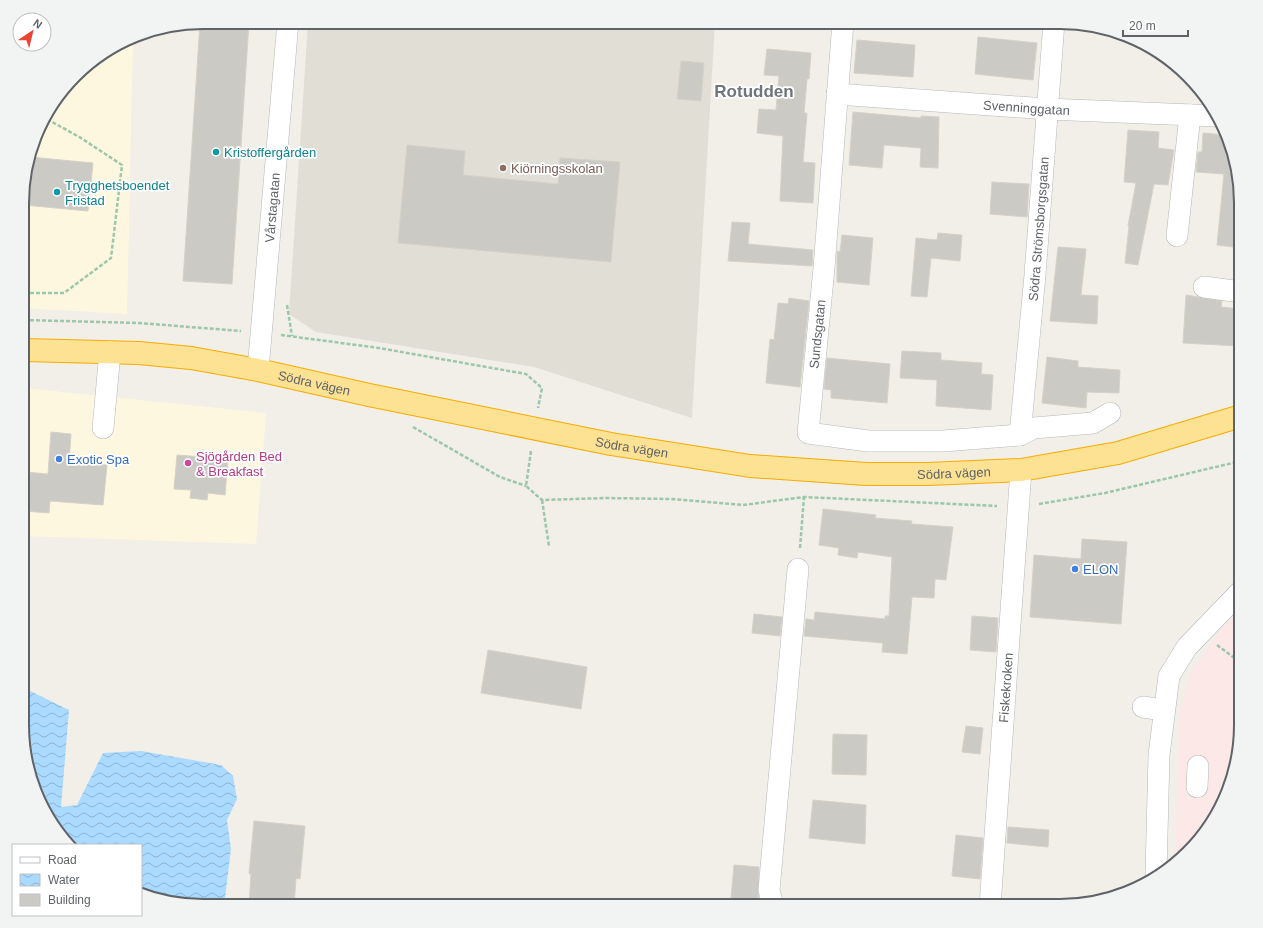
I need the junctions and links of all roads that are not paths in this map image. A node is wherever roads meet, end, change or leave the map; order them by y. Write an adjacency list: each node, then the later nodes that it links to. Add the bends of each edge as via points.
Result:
1 (287, 29): 13 (street, Vårstagatan)
2 (842, 29): 4 (street, Sundsgatan)
3 (1053, 29): 5 (street, Södra Strömsborgsgatan)
4 (837, 94): 5 (street, Svenninggatan); 17 (street, Sundsgatan, via 808,433 868,441 943,441)
5 (1046, 109): 6 (street, Svenninggatan); 17 (street, Södra Strömsborgsgatan, via 1035,275)
6 (1190, 115): 7 (street, Svenninggatan); 8 (street)
7 (1211, 116)
8 (1177, 236)
9 (1204, 287): 10 (street)
10 (1234, 291)
11 (29, 350): 12 (highway, Södra vägen)
12 (110, 352): 13 (highway, Södra vägen, via 191,358); 16 (street)
13 (258, 370): 18 (highway, Södra vägen, via 611,444 750,466 866,474)
14 (1110, 413): 17 (street, via 1093,423 1034,428)
15 (1234, 418): 18 (highway, Södra vägen, via 1118,453)
16 (103, 428)
17 (1020, 435)
18 (1021, 470): 27 (street, Fiskekroken)
19 (798, 569): 26 (street, via 768,890)
20 (1234, 598): 22 (street, via 1187,647 1169,676)
21 (1143, 708): 22 (street)
22 (1164, 710): 25 (street, via 1158,774)
23 (1198, 766): 24 (street)
24 (1197, 787)
25 (1156, 871)
26 (770, 899)
27 (990, 899)

